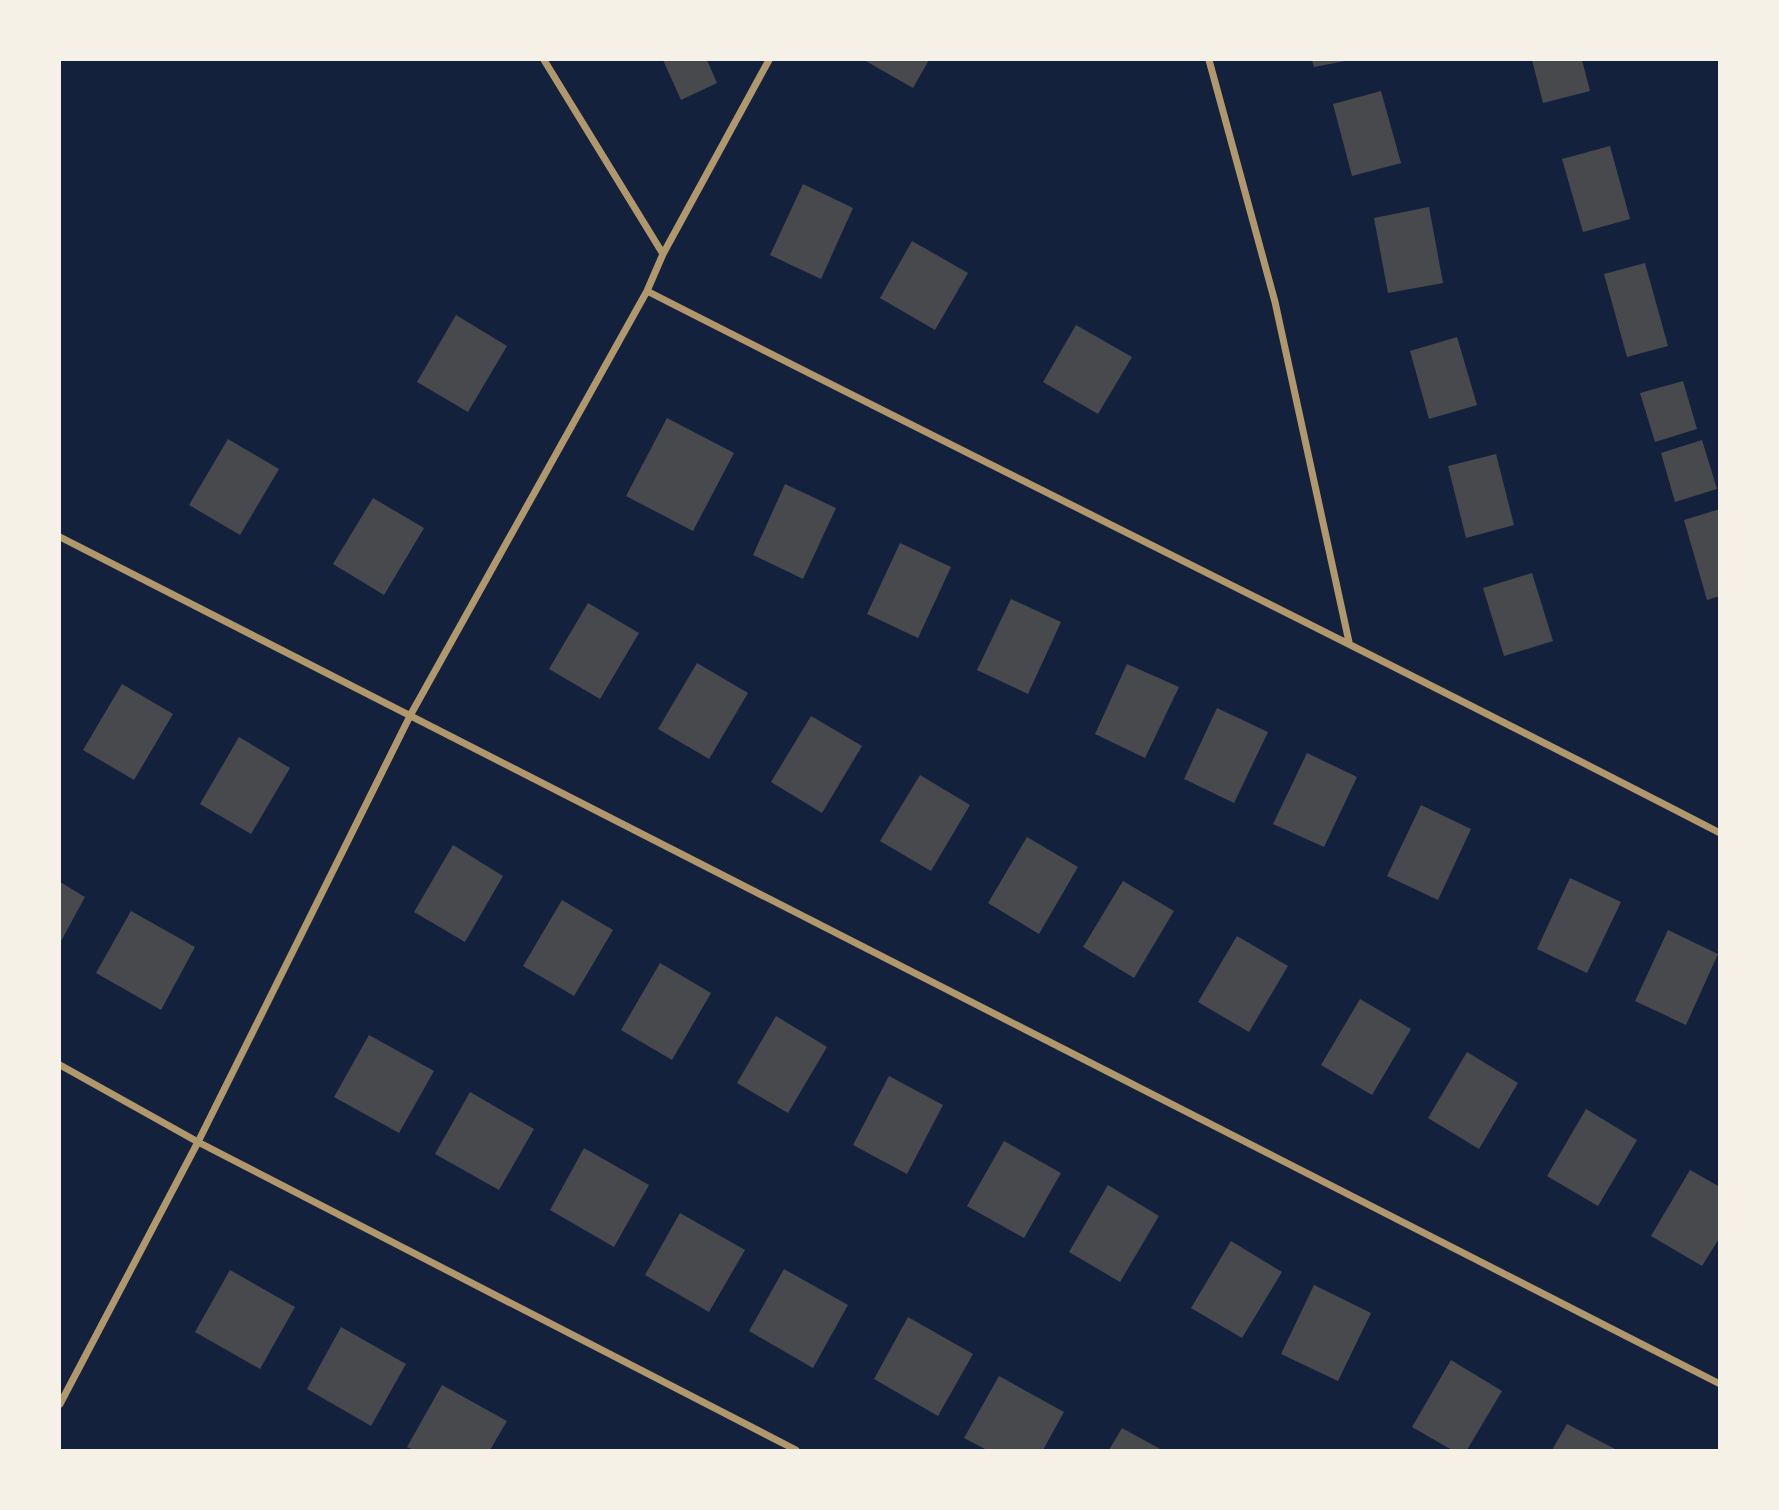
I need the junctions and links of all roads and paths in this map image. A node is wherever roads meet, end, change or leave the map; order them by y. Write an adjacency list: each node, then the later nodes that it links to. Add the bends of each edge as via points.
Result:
1 (544, 60): 4 (street)
2 (769, 60): 4 (street)
3 (1209, 60): 7 (street, via 1275,302)
4 (663, 254): 5 (street)
5 (647, 291): 7 (street); 8 (street)
6 (60, 537): 8 (street)
7 (1349, 642): 9 (street)
8 (411, 714): 11 (street); 12 (street)
9 (1720, 834)
10 (60, 1065): 11 (street)
11 (198, 1142): 13 (street); 14 (street)
12 (1720, 1384)
13 (60, 1404)
14 (796, 1451)

